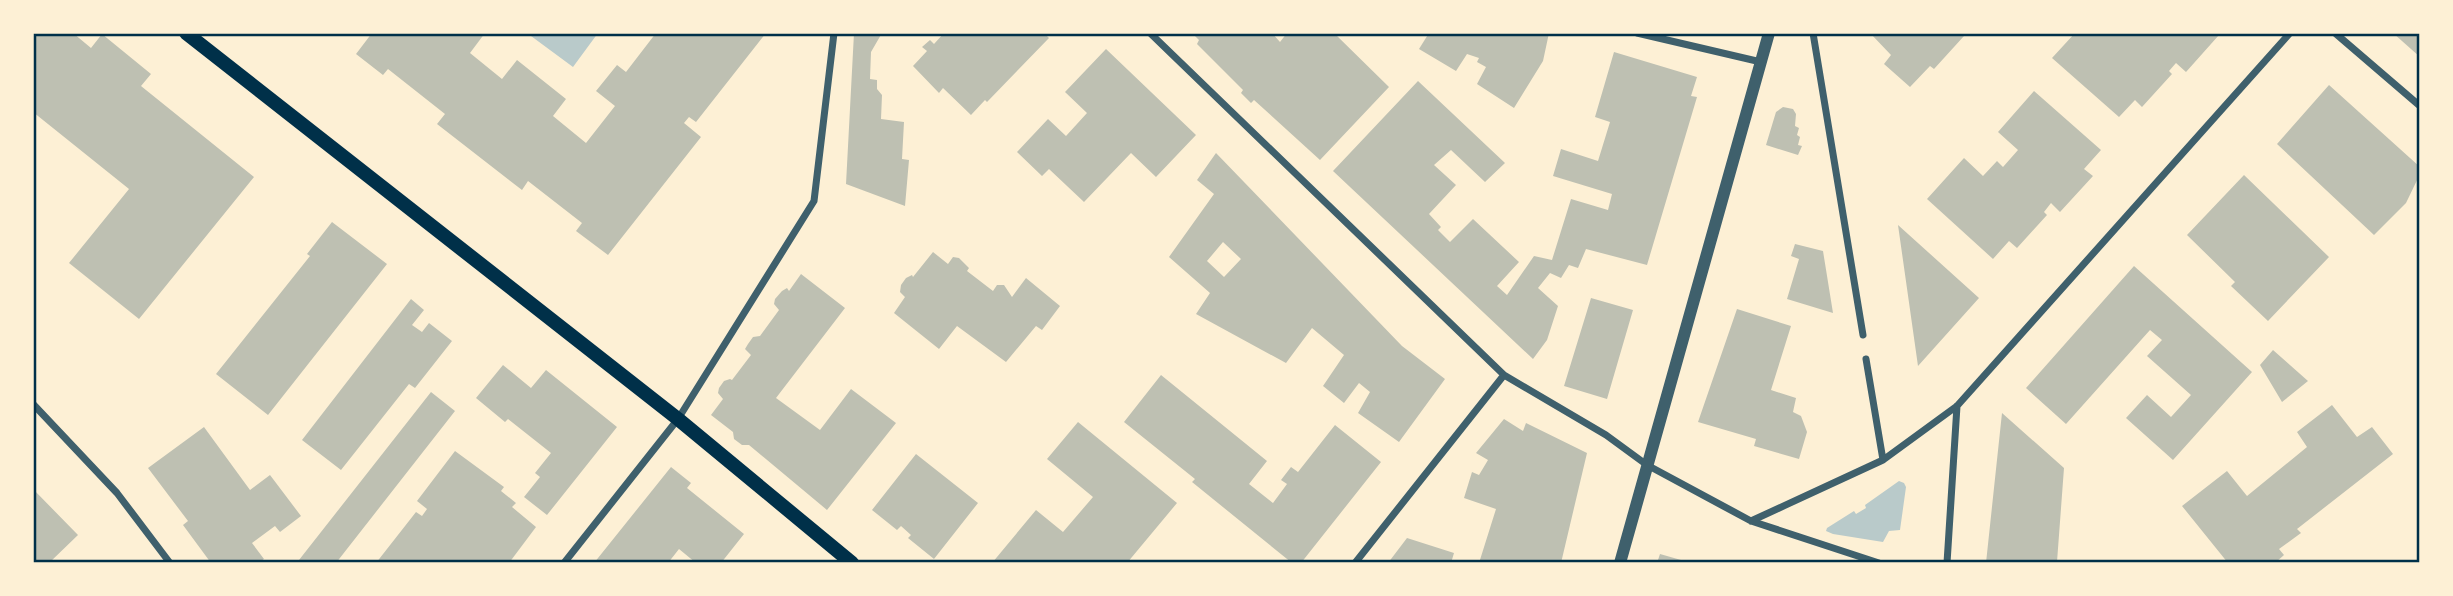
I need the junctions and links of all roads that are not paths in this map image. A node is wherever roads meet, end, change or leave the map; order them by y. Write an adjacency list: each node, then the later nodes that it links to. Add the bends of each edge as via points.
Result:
1 (186, 33): 16 (main road)
2 (834, 33): 16 (street, via 814,201)
3 (1150, 33): 13 (street)
4 (1637, 33): 9 (street)
5 (1769, 33): 9 (street)
6 (1813, 33): 11 (street)
7 (2290, 33): 15 (street)
8 (2335, 33): 10 (street)
9 (1761, 62): 18 (street)
10 (2420, 106)
11 (1863, 335)
12 (1866, 359): 17 (street)
13 (1504, 375): 18 (street, via 1606,435); 23 (street)
14 (33, 404): 20 (street, via 117,493)
15 (1957, 406): 17 (street); 26 (street)
16 (678, 419): 21 (street); 22 (main road)
17 (1883, 460): 19 (street)
18 (1647, 465): 19 (street); 24 (street)
19 (1751, 521): 25 (street)
20 (170, 563)
21 (564, 563)
22 (852, 563)
23 (1355, 563)
24 (1620, 563)
25 (1879, 563)
26 (1947, 563)

